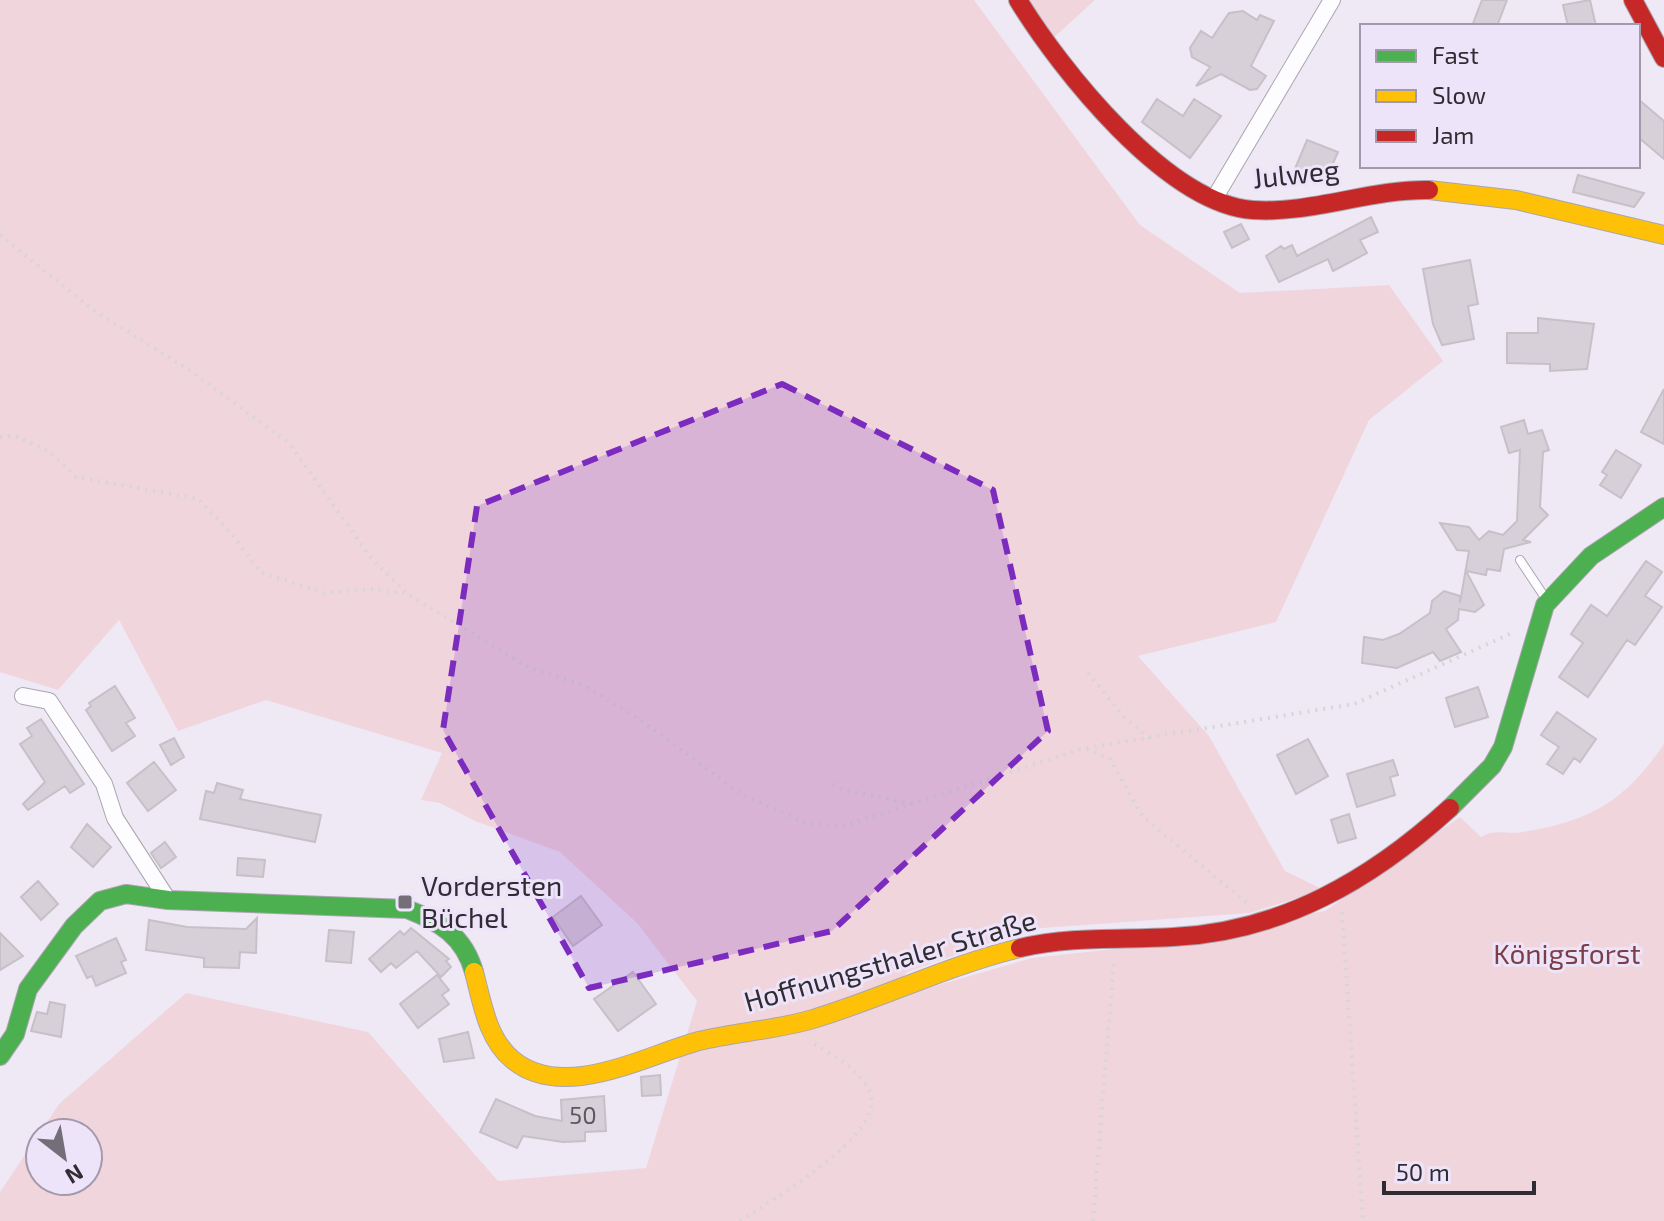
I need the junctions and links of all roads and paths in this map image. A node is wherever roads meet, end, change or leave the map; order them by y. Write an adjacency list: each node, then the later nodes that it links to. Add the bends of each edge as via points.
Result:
1 (1018, 0): 5 (street, Julweg, via 1042,40 1117,125 1164,167)
2 (1332, 0): 5 (street)
3 (1633, 0): 4 (street)
4 (1664, 58)
5 (1214, 199): 7 (street, Julweg, via 1247,210 1282,209 1426,190 1529,204)
6 (0, 235): 11 (path, via 95,311 189,370 289,443 371,558)
7 (1664, 235)
8 (0, 437): 11 (path, via 15,436 50,452 76,477 199,499 260,572 324,593 370,589)
9 (1664, 507): 12 (street, Hoffnungsthaler Straße, via 1609,539)
10 (1520, 560): 12 (lane)
11 (407, 594): 19 (path, via 530,668 585,686 744,796 809,824 844,826)
12 (1549, 603): 13 (street, Hoffnungsthaler Straße)
13 (1538, 619): 16 (path, via 1354,704); 20 (street, Hoffnungsthaler Straße, via 1518,715 1496,762 1437,818)
14 (1088, 673): 16 (path, via 1125,718)
15 (23, 696): 21 (street, via 49,701 58,713)
16 (1150, 738): 17 (path)
17 (1085, 748): 19 (path); 22 (path, via 1110,759 1143,817)
18 (833, 784): 19 (path)
19 (916, 805)
20 (1341, 890): 23 (street, Hoffnungsthaler Straße, via 1266,921 1214,933); 28 (path)
21 (168, 900): 24 (street, Hoffnungsthaler Straße, via 429,914 464,942 498,1045 518,1064 540,1074 573,1076 694,1042); 25 (street, via 115,895 88,911 28,989 15,1034)
22 (1249, 905)
23 (1116, 937): 24 (street, Hoffnungsthaler Straße, via 1038,944); 27 (path)
24 (789, 1025): 26 (path, via 858,1074 871,1094 870,1116 843,1148)
25 (0, 1056)
26 (740, 1221)
27 (1093, 1221)
28 (1363, 1221)

